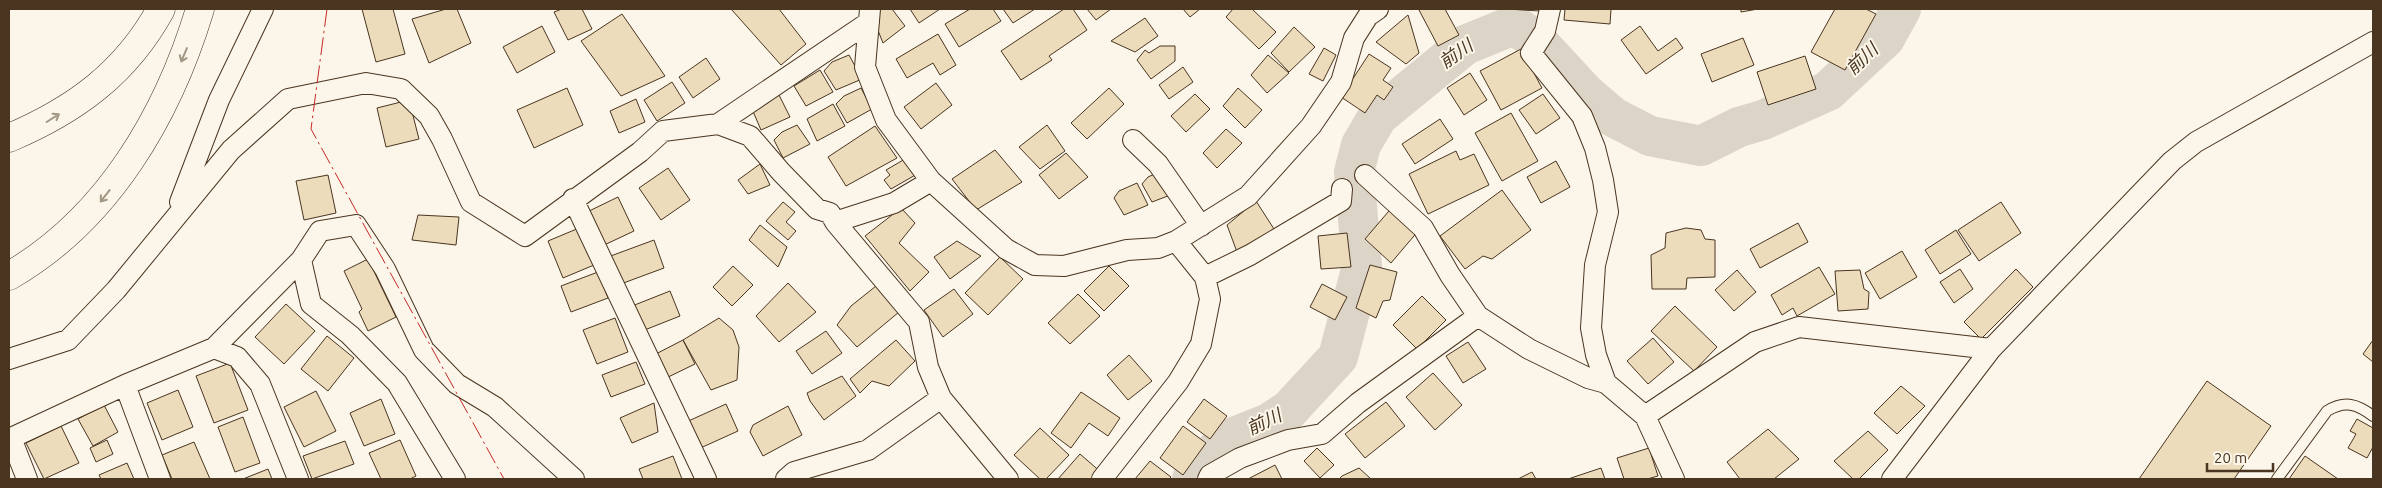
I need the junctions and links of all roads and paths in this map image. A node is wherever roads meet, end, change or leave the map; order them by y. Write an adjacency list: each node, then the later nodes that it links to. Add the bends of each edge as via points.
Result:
1 (161, 9): 9 (highway, one-way to 1, via 46,122 87,96 123,63)
2 (200, 9): 20 (highway, one-way to 20, via 165,100 136,153 96,206 58,242)
3 (263, 9): 15 (street, via 219,100)
4 (1378, 9): 17 (street, via 1368,16 1354,38 1341,82 1310,126 1248,196)
5 (1550, 9): 26 (street, via 1545,31 1531,53 1582,116 1603,180 1608,212 1595,265 1591,328)
6 (869, 15): 8 (street); 12 (street, via 865,67 886,120)
7 (2373, 42): 24 (street, via 2196,142 2172,161)
8 (718, 124): 14 (street, via 663,131 640,152); 16 (street, via 750,136 780,172 817,209 830,214)
9 (9, 138)
10 (1133, 140): 17 (street, via 1158,164)
11 (1365, 175): 22 (street, via 1423,228)
12 (931, 181): 16 (street, via 894,203); 18 (street, via 1006,249 1035,265 1064,266 1127,250 1158,248)
13 (1342, 188): 21 (street, via 1341,201 1250,255)
14 (573, 199): 15 (street, via 525,236 471,202 433,124 401,89 366,83 288,99 231,150); 37 (street)
15 (174, 220): 25 (street, via 116,290 68,340)
16 (835, 222): 28 (street, via 920,322 928,366)
17 (1201, 226): 18 (street)
18 (1176, 241): 21 (street)
19 (301, 260): 23 (street); 35 (street, via 311,304 350,335 397,383); 36 (street, via 320,231 356,225 385,269 424,350 457,384 495,407)
20 (9, 276)
21 (1205, 277): 40 (street, via 1210,299 1201,344 1178,382)
22 (1478, 316): 26 (street, via 1529,349 1588,378); 41 (street, via 1358,403 1322,434 1288,440 1240,458)
23 (214, 348): 27 (street); 34 (street, via 237,357 260,384)
24 (1991, 349): 29 (street, via 1799,327 1755,342); 43 (street)
25 (9, 360)
26 (1606, 383): 29 (street)
27 (125, 385): 31 (street); 33 (street)
28 (941, 398): 38 (street, via 868,450 794,472); 39 (street)
29 (1645, 416): 42 (street)
30 (2373, 416): 44 (lane, via 2351,404 2339,404 2328,411)
31 (10, 438): 32 (street)
32 (27, 479)
33 (160, 479)
34 (298, 479)
35 (455, 479)
36 (574, 479)
37 (706, 479)
38 (786, 479)
39 (1008, 479)
40 (1102, 479)
41 (1208, 479)
42 (1674, 479)
43 (1892, 479)
44 (2277, 479)

